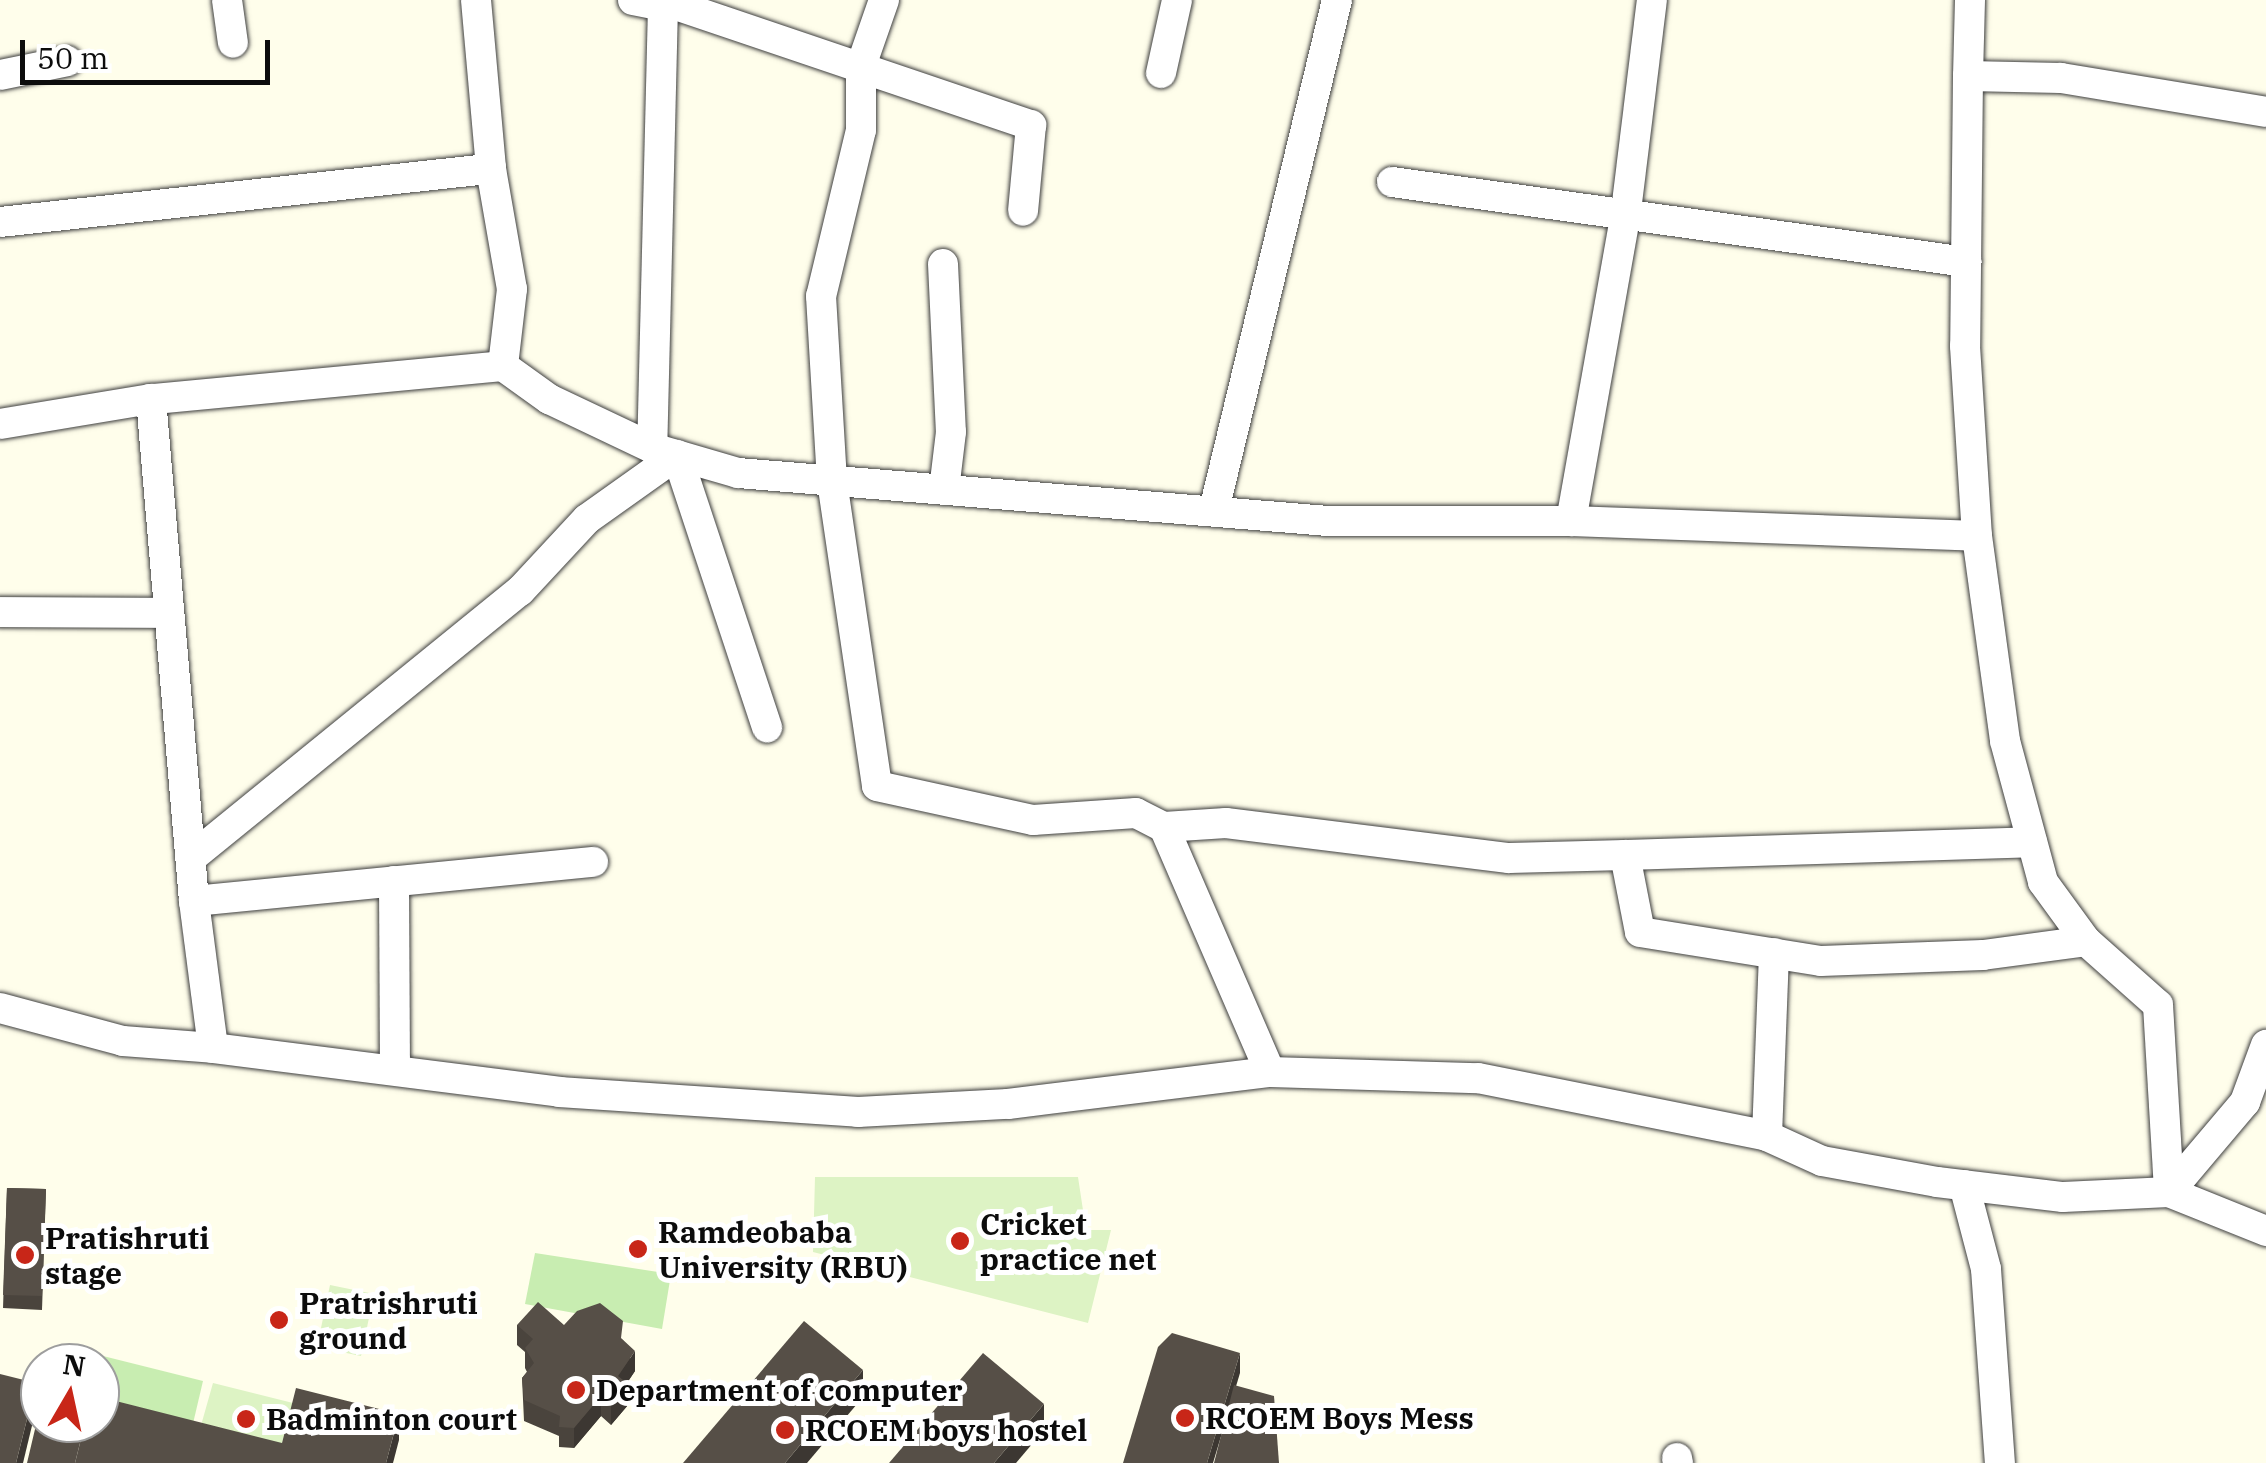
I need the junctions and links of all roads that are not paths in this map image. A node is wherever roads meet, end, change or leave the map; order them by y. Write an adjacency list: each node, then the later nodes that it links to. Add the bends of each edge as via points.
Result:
1 (226, 0): 10 (street)
2 (476, 0): 17 (street)
3 (633, 0): 9 (street)
4 (884, 0): 12 (street)
5 (1176, 0): 13 (street)
6 (1337, 0): 30 (street)
7 (1652, 0): 20 (street)
8 (1970, 0): 15 (street)
9 (662, 3): 12 (street); 27 (street)
10 (233, 43)
11 (68, 62): 14 (street)
12 (861, 66): 19 (street, via 1031,124); 28 (street, via 862,130 822,296)
13 (1161, 73)
14 (0, 75)
15 (1968, 76): 16 (street, via 2061,78); 22 (street)
16 (2266, 112)
17 (491, 169): 21 (street); 24 (street, via 512,289)
18 (1392, 182): 20 (street)
19 (1023, 211)
20 (1626, 212): 22 (street); 31 (street)
21 (0, 222)
22 (1966, 262): 32 (street)
23 (942, 264): 29 (street, via 951,432)
24 (503, 366): 25 (street); 27 (street, via 549,400)
25 (151, 400): 26 (street); 34 (street)
26 (0, 424)
27 (664, 452): 28 (street, via 738,473); 35 (street); 39 (street, via 520,591)
28 (832, 481): 29 (street); 36 (street, via 877,786 1033,820 1136,813)
29 (944, 490): 30 (street)
30 (1214, 510): 31 (street, via 1328,521)
31 (1571, 521): 32 (street)
32 (1977, 536): 37 (street, via 2006,741)
33 (0, 612): 34 (street)
34 (169, 614): 39 (street)
35 (767, 727)
36 (1164, 827): 38 (street, via 1245,825 1508,858); 49 (street)
37 (2032, 842): 38 (street); 43 (street, via 2043,882)
38 (1625, 855): 44 (street, via 1640,932)
39 (190, 858): 42 (street)
40 (593, 862): 41 (street)
41 (394, 881): 42 (street); 48 (street)
42 (194, 900): 47 (street)
43 (2086, 941): 44 (street, via 1983,956 1820,961); 52 (street, via 2158,1004)
44 (1774, 953): 50 (street)
45 (0, 1008): 47 (street, via 123,1041)
46 (2266, 1045): 52 (street, via 2244,1102)
47 (213, 1048): 48 (street)
48 (395, 1069): 49 (street, via 726,1108 858,1112 1008,1104)
49 (1270, 1072): 50 (street, via 1478,1078)
50 (1767, 1136): 51 (street, via 1822,1161)
51 (1964, 1185): 52 (street, via 2063,1196); 54 (street, via 1986,1269)
52 (2170, 1192): 53 (street)
53 (2266, 1230)
54 (2000, 1463)

